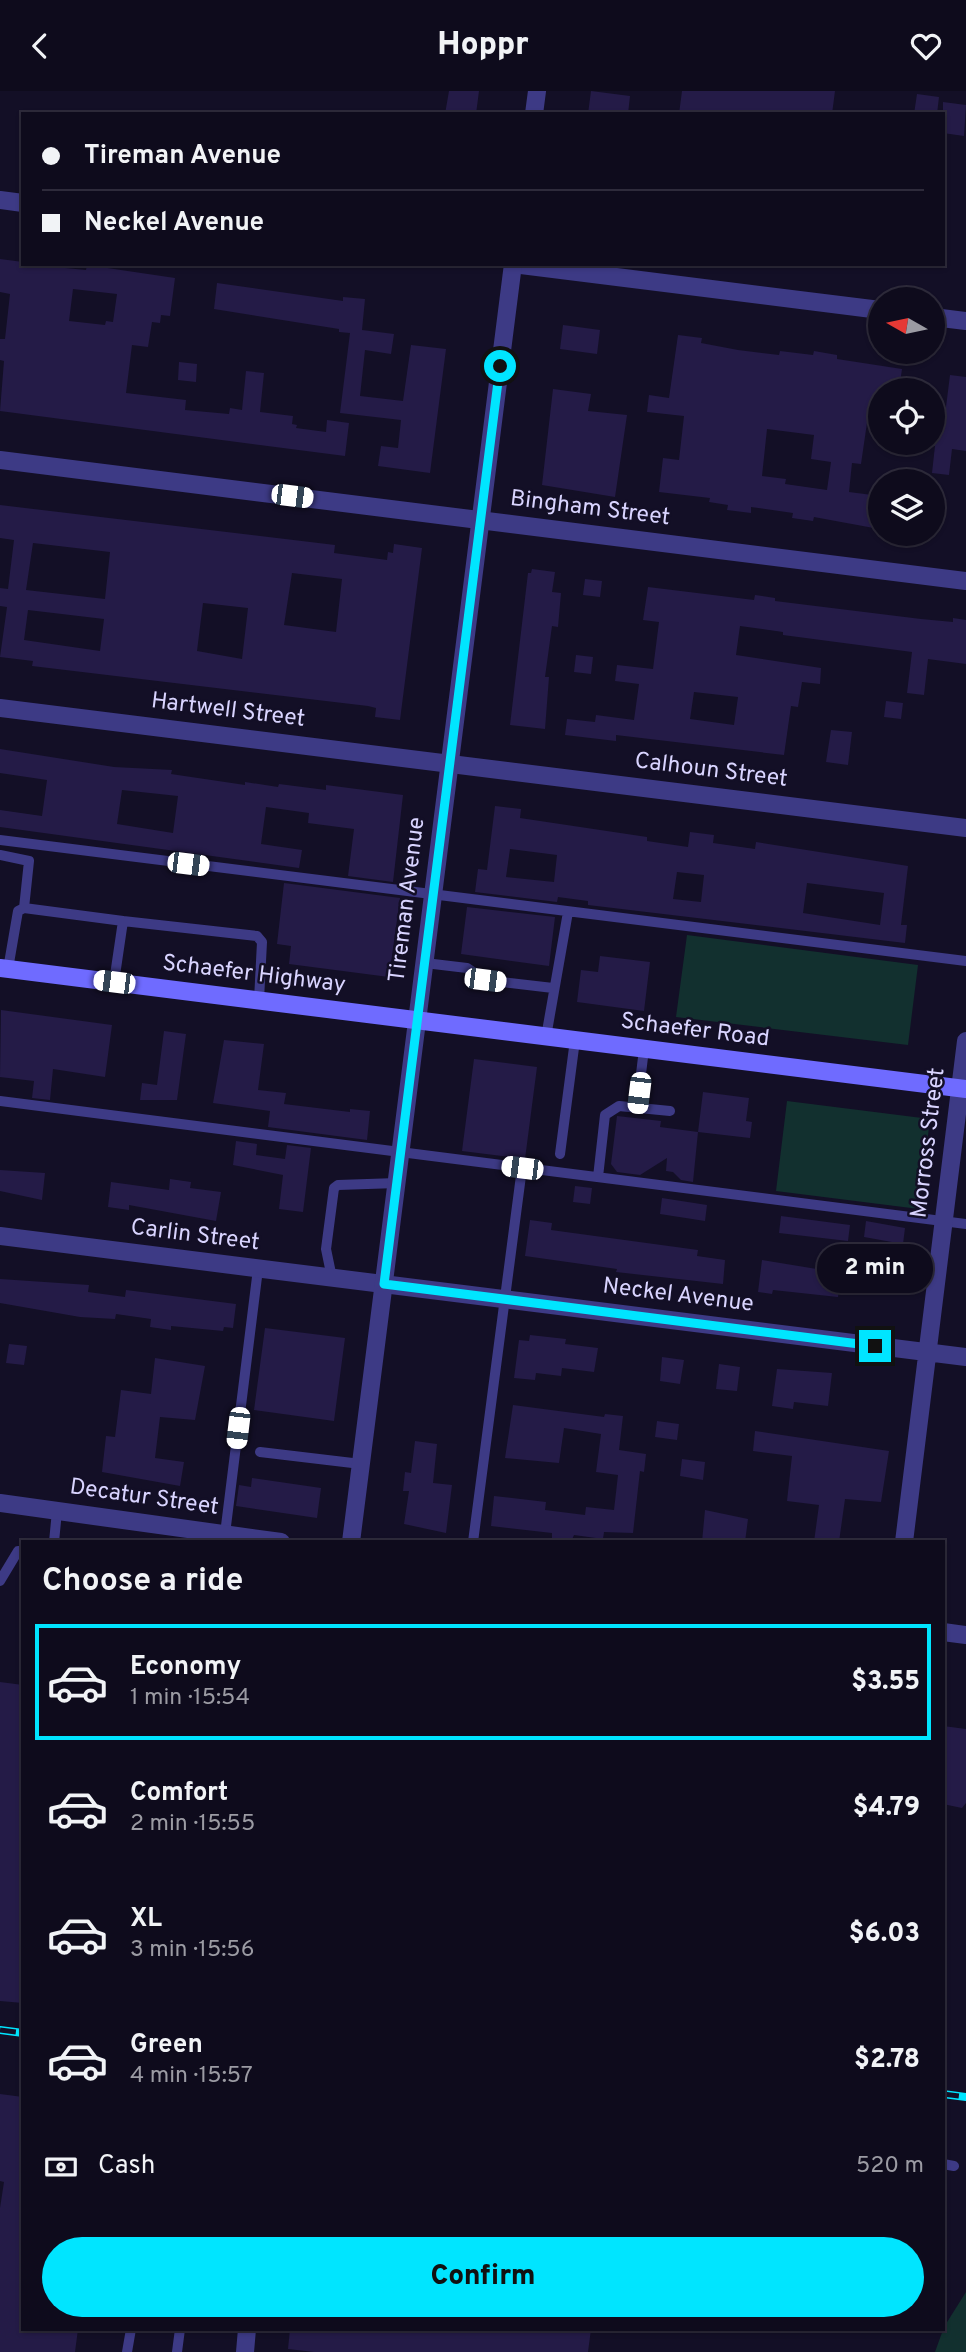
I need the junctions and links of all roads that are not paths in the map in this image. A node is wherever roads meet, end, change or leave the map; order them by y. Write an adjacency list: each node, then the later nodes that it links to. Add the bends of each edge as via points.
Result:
1 (537, 91): 2 (street)
2 (534, 112)
3 (0, 200): 4 (street)
4 (21, 203)
5 (513, 266): 11 (street, Tireman Avenue)
6 (529, 266): 7 (street)
7 (868, 308)
8 (945, 318): 9 (street)
9 (966, 321)
10 (0, 460): 11 (street, Bingham Street)
11 (482, 520): 12 (street, Bingham Street); 14 (street, Tireman Avenue)
12 (966, 582)
13 (0, 708): 14 (street, Hartwell Street)
14 (450, 763): 15 (street, Calhoun Street); 18 (street, Tireman Avenue)
15 (966, 828)
16 (0, 840): 18 (lane)
17 (0, 855): 19 (lane, via 29,861)
18 (433, 895): 20 (lane); 23 (street, Tireman Avenue)
19 (24, 908): 21 (lane); 24 (lane, via 18,911)
20 (568, 912): 22 (lane); 26 (lane)
21 (122, 921): 25 (lane); 27 (lane, via 257,936 262,942)
22 (966, 961)
23 (425, 963): 26 (lane, via 467,968 485,980); 28 (street, Tireman Avenue)
24 (4, 968): 25 (main road, Schaefer Highway)
25 (114, 982): 27 (main road, Schaefer Highway)
26 (553, 988): 29 (lane)
27 (258, 1000): 28 (main road, Schaefer Highway)
28 (418, 1020): 29 (main road, Schaefer Road); 37 (street, Tireman Avenue)
29 (546, 1037): 30 (main road, Schaefer Road)
30 (576, 1040): 32 (main road, Schaefer Road); 38 (lane)
31 (966, 1041): 33 (street, Morross Street)
32 (644, 1049): 33 (main road, Schaefer Road); 35 (lane)
33 (963, 1089): 42 (street, Morross Street)
34 (0, 1101): 37 (lane)
35 (637, 1107): 36 (lane); 40 (lane, via 619,1106 605,1115)
36 (670, 1111)
37 (401, 1152): 39 (lane); 41 (street, Tireman Avenue)
38 (559, 1154)
39 (522, 1168): 40 (lane); 48 (lane)
40 (598, 1177): 42 (lane)
41 (397, 1182): 46 (lane, via 334,1188 326,1249); 47 (street, Tireman Avenue)
42 (944, 1221): 43 (lane); 49 (street, Morross Street)
43 (966, 1224)
44 (0, 1236): 45 (street, Carlin Street)
45 (258, 1269): 46 (street, Carlin Street); 55 (lane)
46 (332, 1278): 47 (street, Carlin Street)
47 (384, 1284): 48 (street, Neckel Avenue); 52 (street, Tireman Avenue)
48 (504, 1299): 49 (street, Neckel Avenue); 59 (lane)
49 (928, 1352): 50 (street, Neckel Avenue); 60 (street, Morross Street)
50 (966, 1357)
51 (260, 1452): 52 (lane)
52 (361, 1464): 58 (street, Tireman Avenue)
53 (0, 1503): 54 (street, Decatur Street)
54 (57, 1511): 55 (street, Decatur Street); 56 (lane)
55 (225, 1534): 57 (street, Decatur Street)
56 (54, 1540)
57 (267, 1540)
58 (351, 1540)
59 (473, 1540)
60 (904, 1540)
61 (21, 1551): 62 (lane)
62 (0, 1581)
63 (945, 1632): 64 (street)
64 (966, 1635)
65 (131, 2331): 68 (lane)
66 (180, 2331): 69 (lane)
67 (247, 2331): 70 (street)
68 (127, 2352)
69 (177, 2352)
70 (248, 2352)

